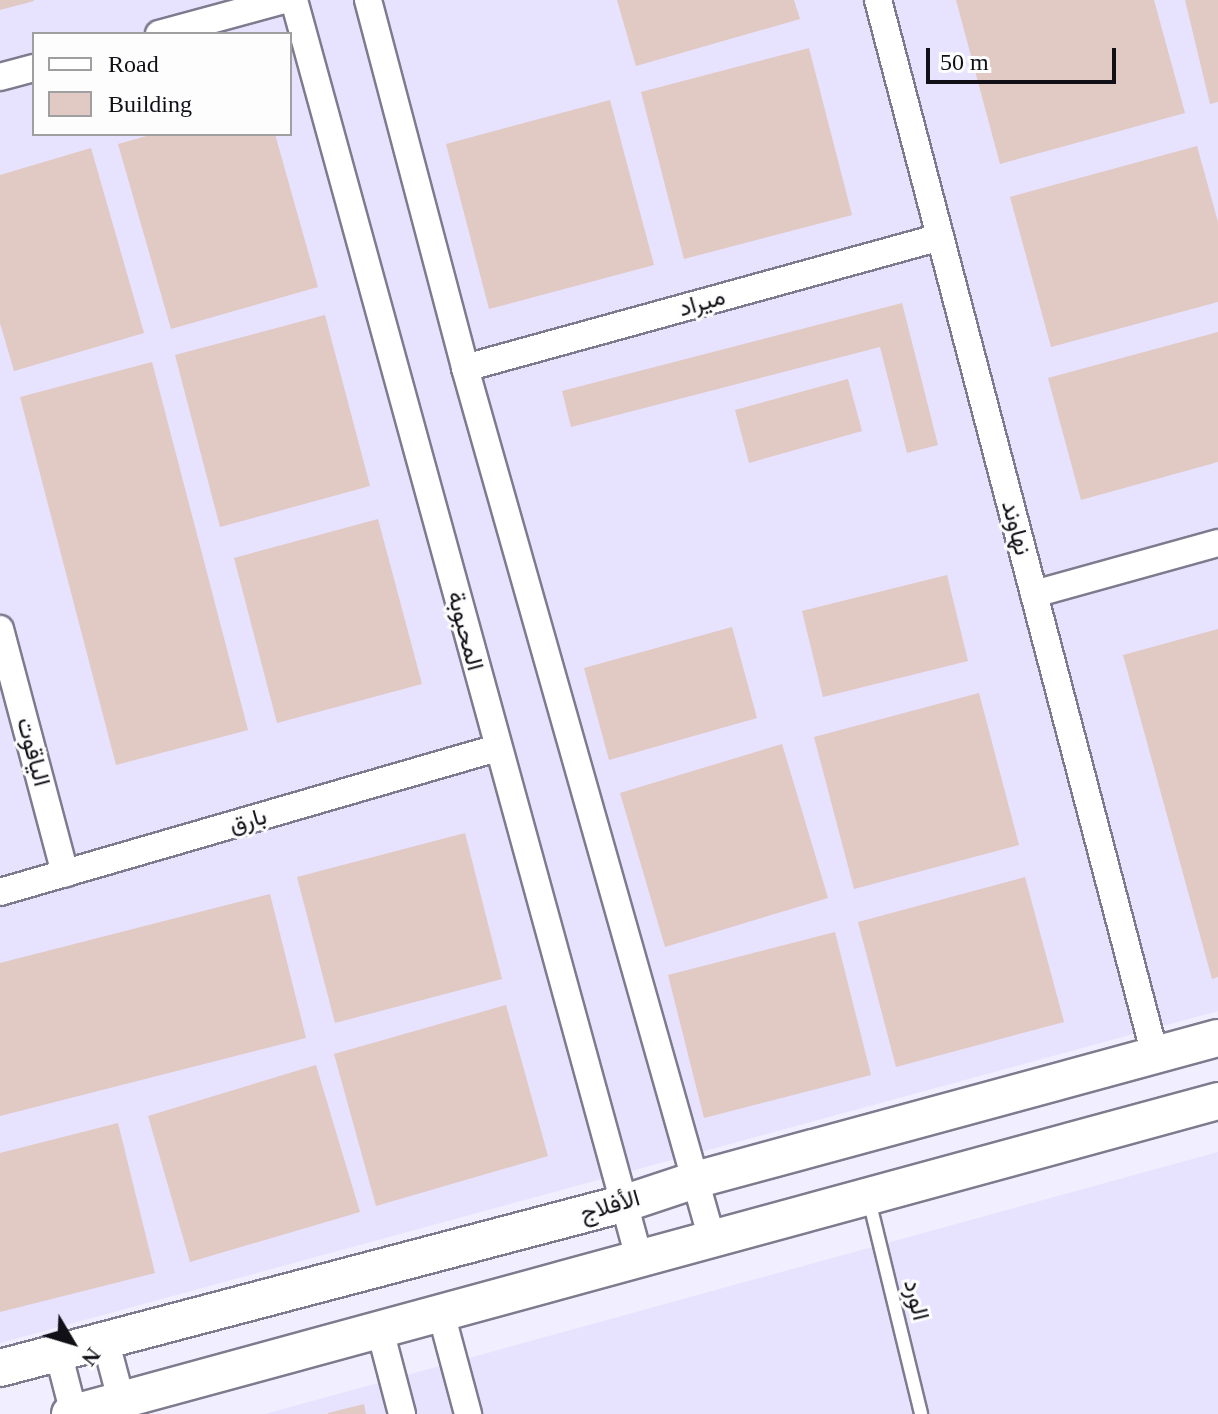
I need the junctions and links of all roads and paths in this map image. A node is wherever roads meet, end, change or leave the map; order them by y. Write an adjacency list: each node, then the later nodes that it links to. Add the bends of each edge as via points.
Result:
1 (284, 0): 5 (street)
2 (294, 0): 13 (street, المحبوبة)
3 (368, 0): 9 (street)
4 (878, 0): 8 (street, نهاوند)
5 (166, 32)
6 (32, 69): 7 (street)
7 (0, 77)
8 (940, 237): 9 (street, ميراد); 11 (street, نهاوند)
9 (465, 368): 19 (street)
10 (1218, 543): 11 (street)
11 (1034, 594): 17 (street, نهاوند)
12 (0, 629): 14 (street, الياقوت)
13 (497, 748): 14 (street, بارق); 21 (street, المحبوبة)
14 (65, 874): 15 (street, بارق)
15 (0, 892)
16 (1218, 1038): 17 (street, الأفلاج)
17 (1155, 1055): 19 (street, الأفلاج)
18 (1218, 1101): 20 (street)
19 (695, 1180): 21 (street, الأفلاج); 22 (street)
20 (868, 1197): 22 (street); 33 (lane, الورد)
21 (626, 1203): 23 (street, المحبوبة); 26 (street, الأفلاج)
22 (712, 1239): 23 (street)
23 (640, 1261): 24 (street)
24 (441, 1313): 25 (street); 32 (street)
25 (380, 1330): 29 (street); 31 (street)
26 (105, 1339): 27 (street, الأفلاج); 29 (street)
27 (58, 1352): 28 (street, الأفلاج); 30 (street)
28 (0, 1368)
29 (124, 1407): 30 (street)
30 (72, 1414)
31 (402, 1414)
32 (468, 1414)
33 (921, 1414)

